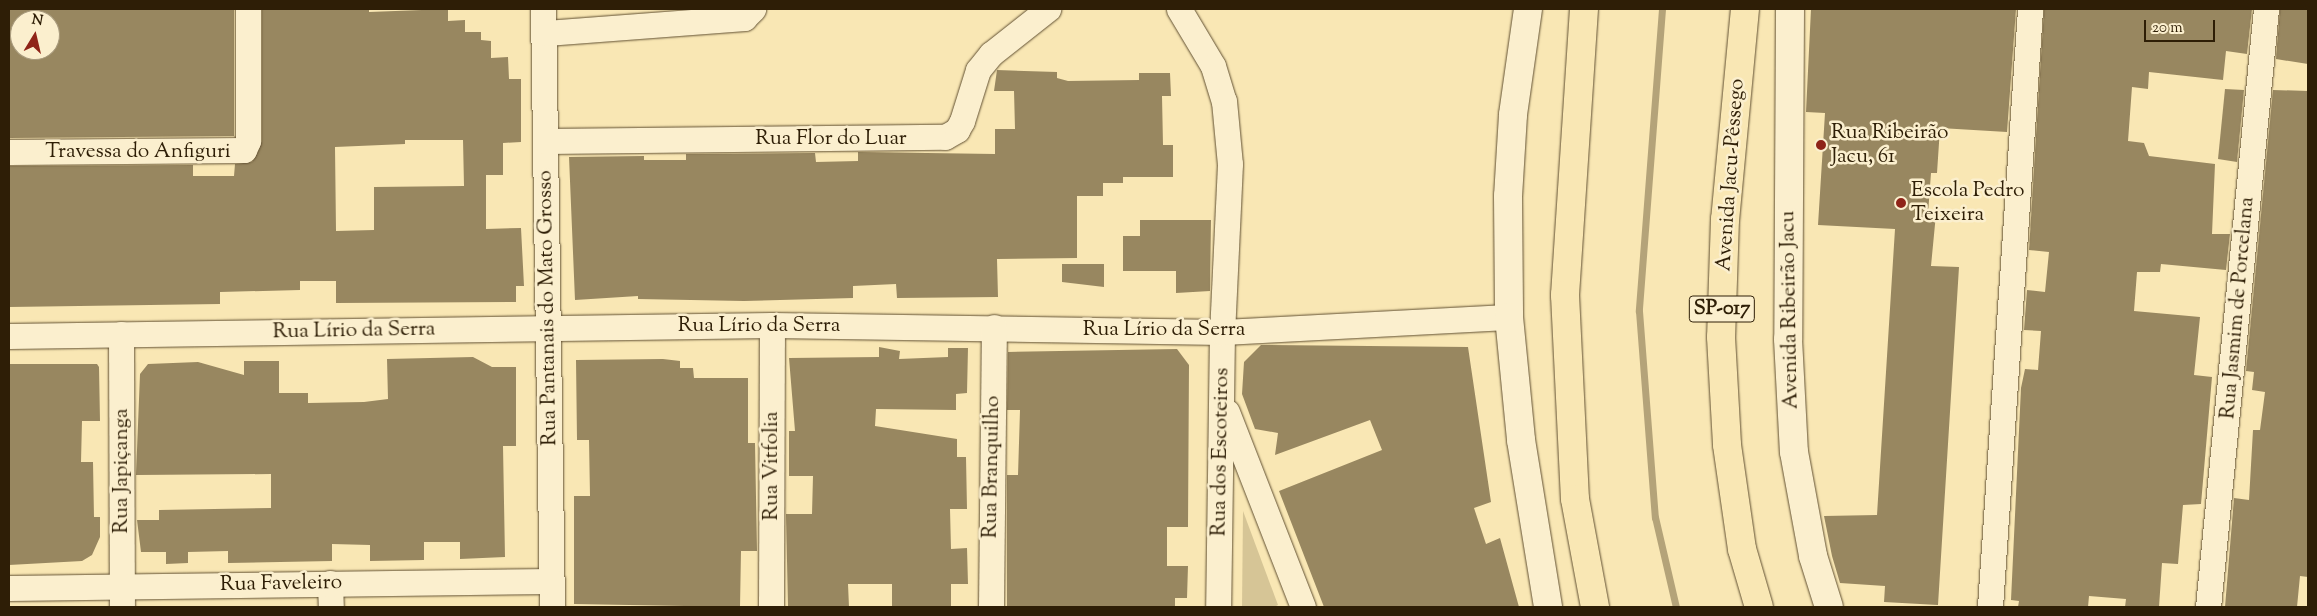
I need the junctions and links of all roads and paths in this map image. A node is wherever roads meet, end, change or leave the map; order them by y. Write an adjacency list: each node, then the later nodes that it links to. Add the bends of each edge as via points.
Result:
1 (248, 9): 13 (street, Travessa do Anfiguri, via 248,141 244,150)
2 (753, 9): 11 (street, via 744,18)
3 (1048, 9): 12 (street, Rua Flor do Luar, via 990,54 978,70 962,121 957,130 945,137)
4 (1179, 9): 18 (street, Rua dos Escoteiros, via 1213,66 1224,102 1230,164)
5 (1528, 9): 14 (street, via 1513,116 1508,196)
6 (1584, 9): 33 (highway, via 1565,295 1575,500)
7 (1744, 9): 34 (highway, Avenida Jacu-Pêssego / SP-017, via 1725,219 1721,337 1727,445 1742,549)
8 (1790, 9): 35 (street, Avenida Ribeirão Jacu, via 1788,339 1794,452 1813,556)
9 (2030, 9): 36 (street)
10 (2266, 9): 37 (street, Rua Jasmim de Porcelana)
11 (544, 21): 12 (street, Rua Pantanais do Mato Grosso)
12 (546, 141): 17 (street, Rua Pantanais do Mato Grosso)
13 (9, 152)
14 (1509, 317): 18 (street, Rua Lírio da Serra); 32 (street, via 1521,440)
15 (772, 326): 16 (street, Rua Lírio da Serra); 17 (street, Rua Lírio da Serra); 28 (street, Rua Vitfolia)
16 (994, 327): 18 (street, Rua Lírio da Serra); 29 (street, Rua Branquilho)
17 (546, 328): 19 (street, Rua Lírio da Serra); 23 (street, Rua Pantanais do Mato Grosso)
18 (1222, 332): 21 (street, Rua dos Escoteiros)
19 (121, 334): 20 (street, Rua Lírio da Serra); 25 (street, Rua Japiçanga)
20 (9, 336)
21 (1224, 403): 30 (street, Rua dos Escoteiros); 31 (street)
22 (330, 582): 23 (street, Rua Faveleiro); 25 (street, Rua Faveleiro); 26 (street)
23 (552, 582): 27 (street, Rua Pantanais do Mato Grosso)
24 (9, 588): 25 (street, Rua Faveleiro)
25 (122, 597)
26 (330, 607)
27 (552, 607)
28 (771, 607)
29 (991, 607)
30 (1218, 607)
31 (1303, 607)
32 (1548, 607)
33 (1595, 607)
34 (1759, 607)
35 (1829, 607)
36 (1990, 607)
37 (2208, 607)

